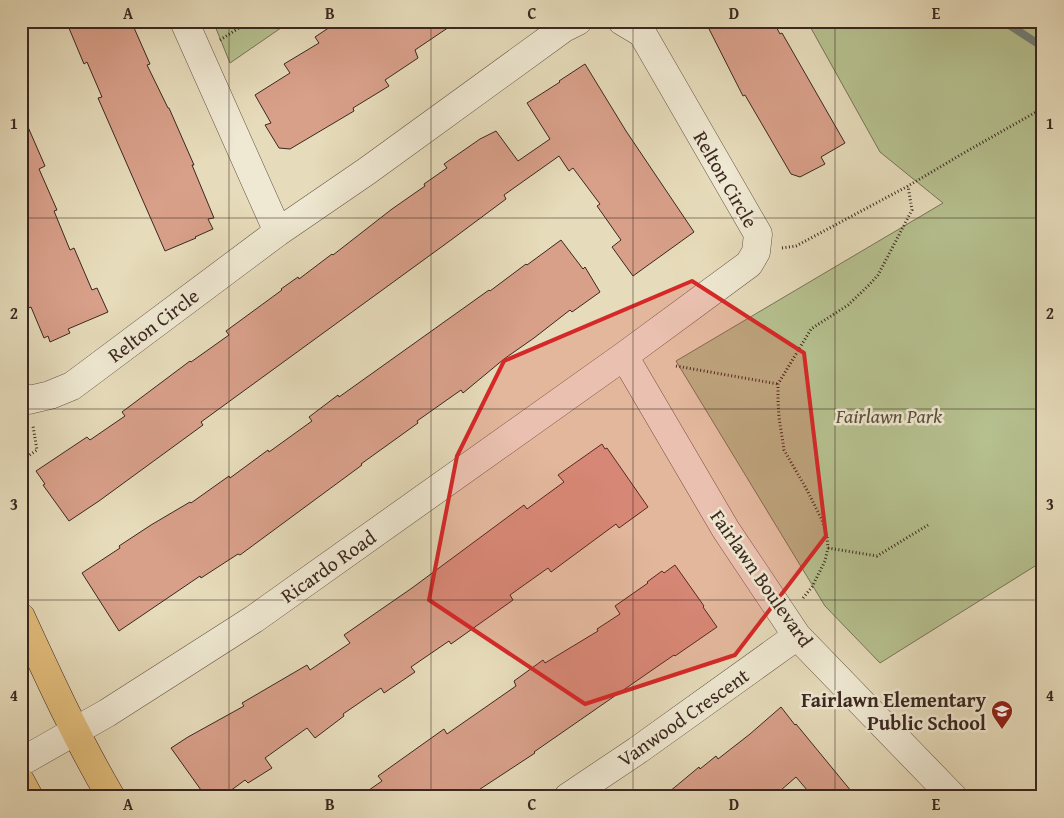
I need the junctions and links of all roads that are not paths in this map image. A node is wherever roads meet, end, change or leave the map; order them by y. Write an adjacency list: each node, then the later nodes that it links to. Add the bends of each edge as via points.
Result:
1 (184, 21): 4 (street)
2 (578, 21): 4 (street, Relton Circle)
3 (622, 21): 5 (street, Relton Circle, via 642,33 758,234 756,252 749,264)
4 (278, 232): 6 (street, Relton Circle, via 72,386 50,395)
5 (624, 356): 8 (street, Fairlawn Boulevard, via 726,530); 9 (street, Ricardo Road, via 254,619)
6 (25, 398)
7 (21, 617): 9 (main road)
8 (797, 636): 14 (street, Vanwood Crescent); 15 (street, Fairlawn Boulevard)
9 (75, 732): 10 (street, Ricardo Road); 13 (main road)
10 (21, 762)
11 (21, 782): 12 (main road)
12 (29, 797)
13 (111, 797)
14 (568, 797)
15 (953, 797)

